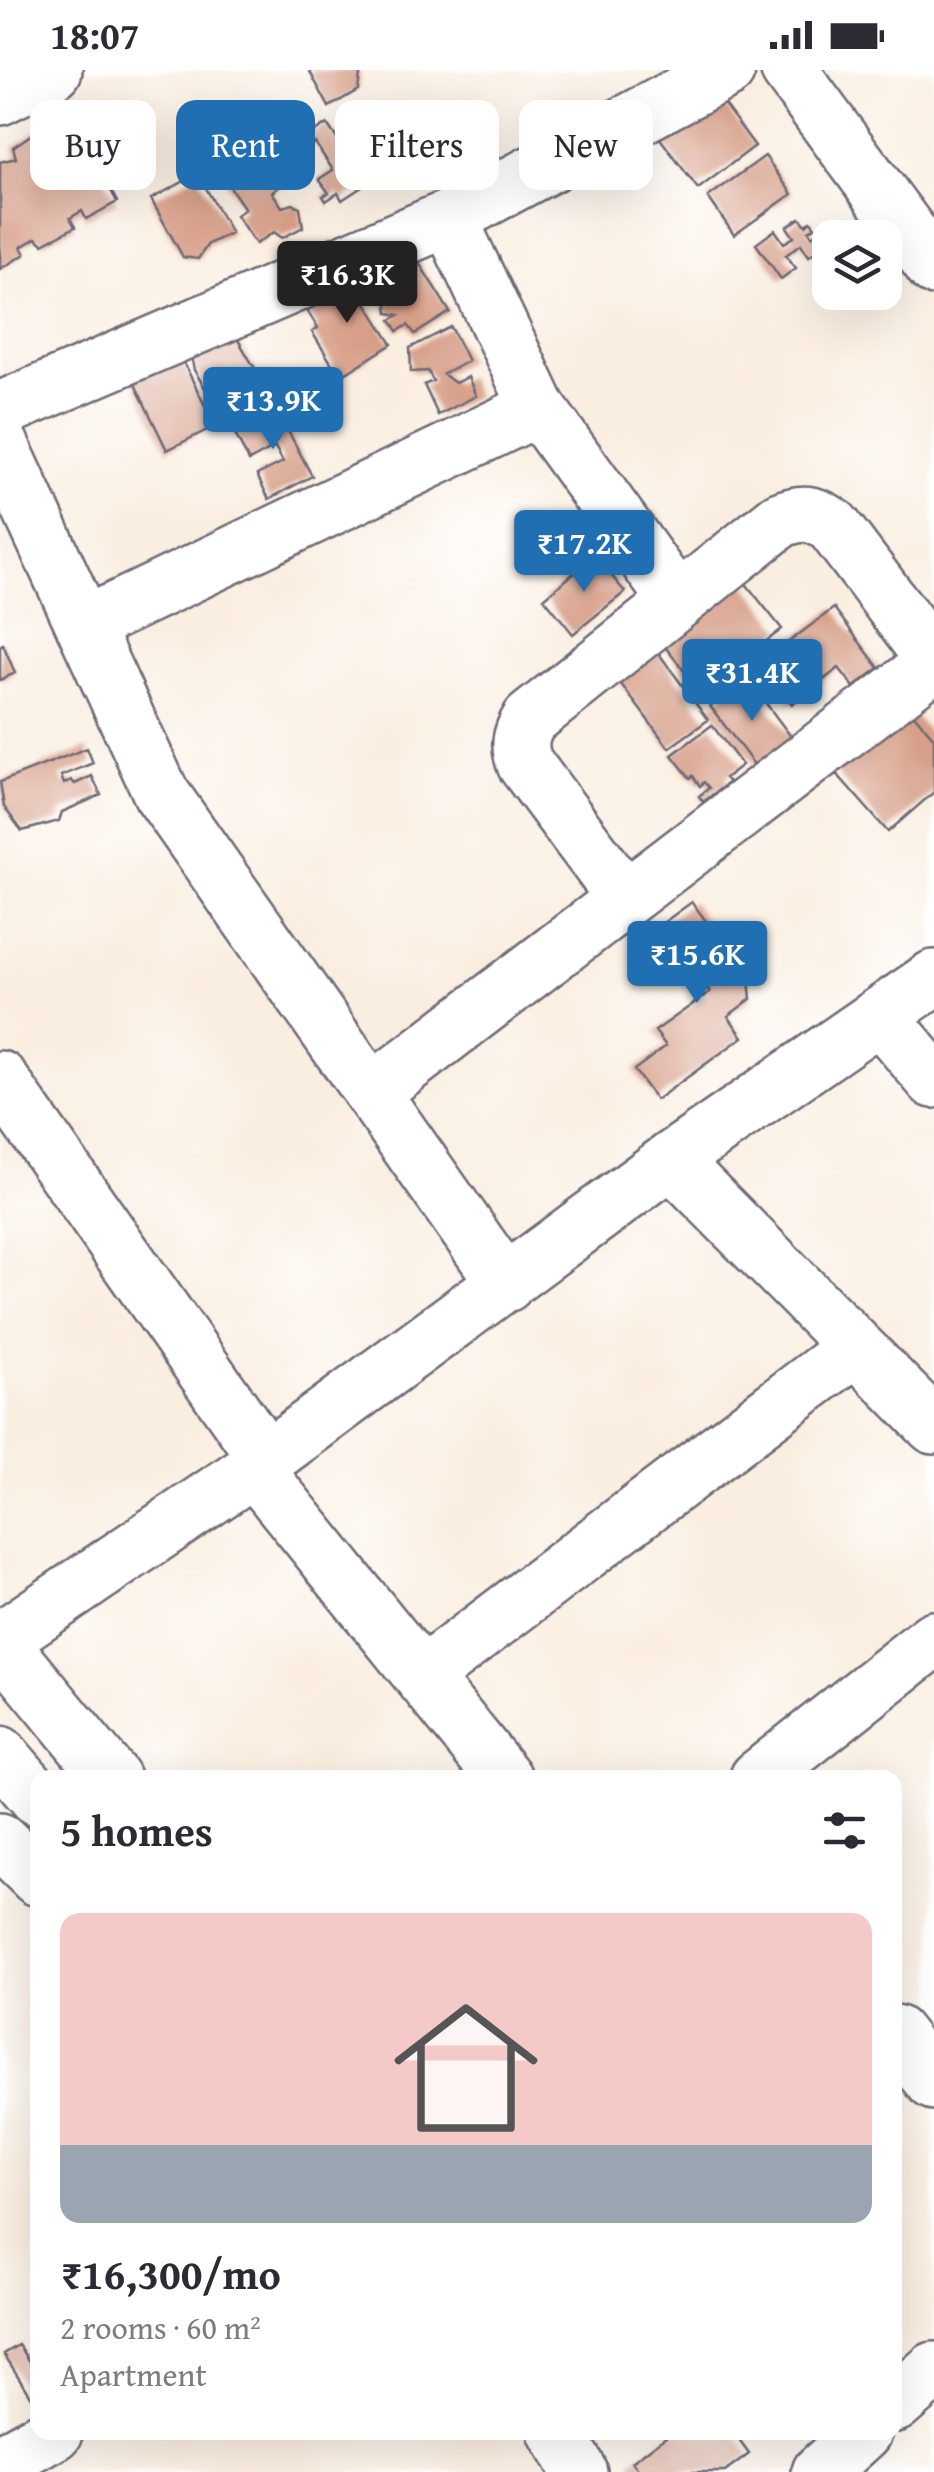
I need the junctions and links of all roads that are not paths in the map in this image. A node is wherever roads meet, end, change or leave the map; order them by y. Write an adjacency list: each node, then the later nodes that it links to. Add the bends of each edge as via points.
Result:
1 (54, 70): 4 (street)
2 (727, 70): 5 (street)
3 (789, 70): 6 (street)
4 (0, 98)
5 (450, 218): 7 (street); 8 (street)
6 (934, 267)
7 (538, 408): 10 (street); 11 (street)
8 (0, 410)
9 (0, 442): 11 (street)
10 (676, 600): 12 (street, via 780,520 812,512 833,526); 13 (street, via 522,732 525,764)
11 (85, 624): 18 (street, via 162,793)
12 (934, 661): 13 (street)
13 (625, 898): 18 (street)
14 (934, 978): 15 (street)
15 (880, 1016): 17 (street); 19 (street)
16 (0, 1078): 23 (street)
17 (934, 1080)
18 (372, 1092): 20 (street)
19 (671, 1160): 20 (street); 21 (street)
20 (506, 1284): 23 (street)
21 (856, 1347): 22 (street); 26 (street)
22 (934, 1426)
23 (260, 1463): 24 (street); 26 (street)
24 (0, 1642): 28 (street)
25 (927, 1660): 30 (street)
26 (422, 1676): 29 (street)
27 (0, 1754): 31 (street)
28 (105, 1770)
29 (498, 1770)
30 (769, 1770)
31 (30, 1789)
32 (0, 1841): 33 (street)
33 (30, 1870)
34 (902, 2042): 35 (street)
35 (934, 2082)
36 (854, 2440): 37 (street)
37 (820, 2472)

